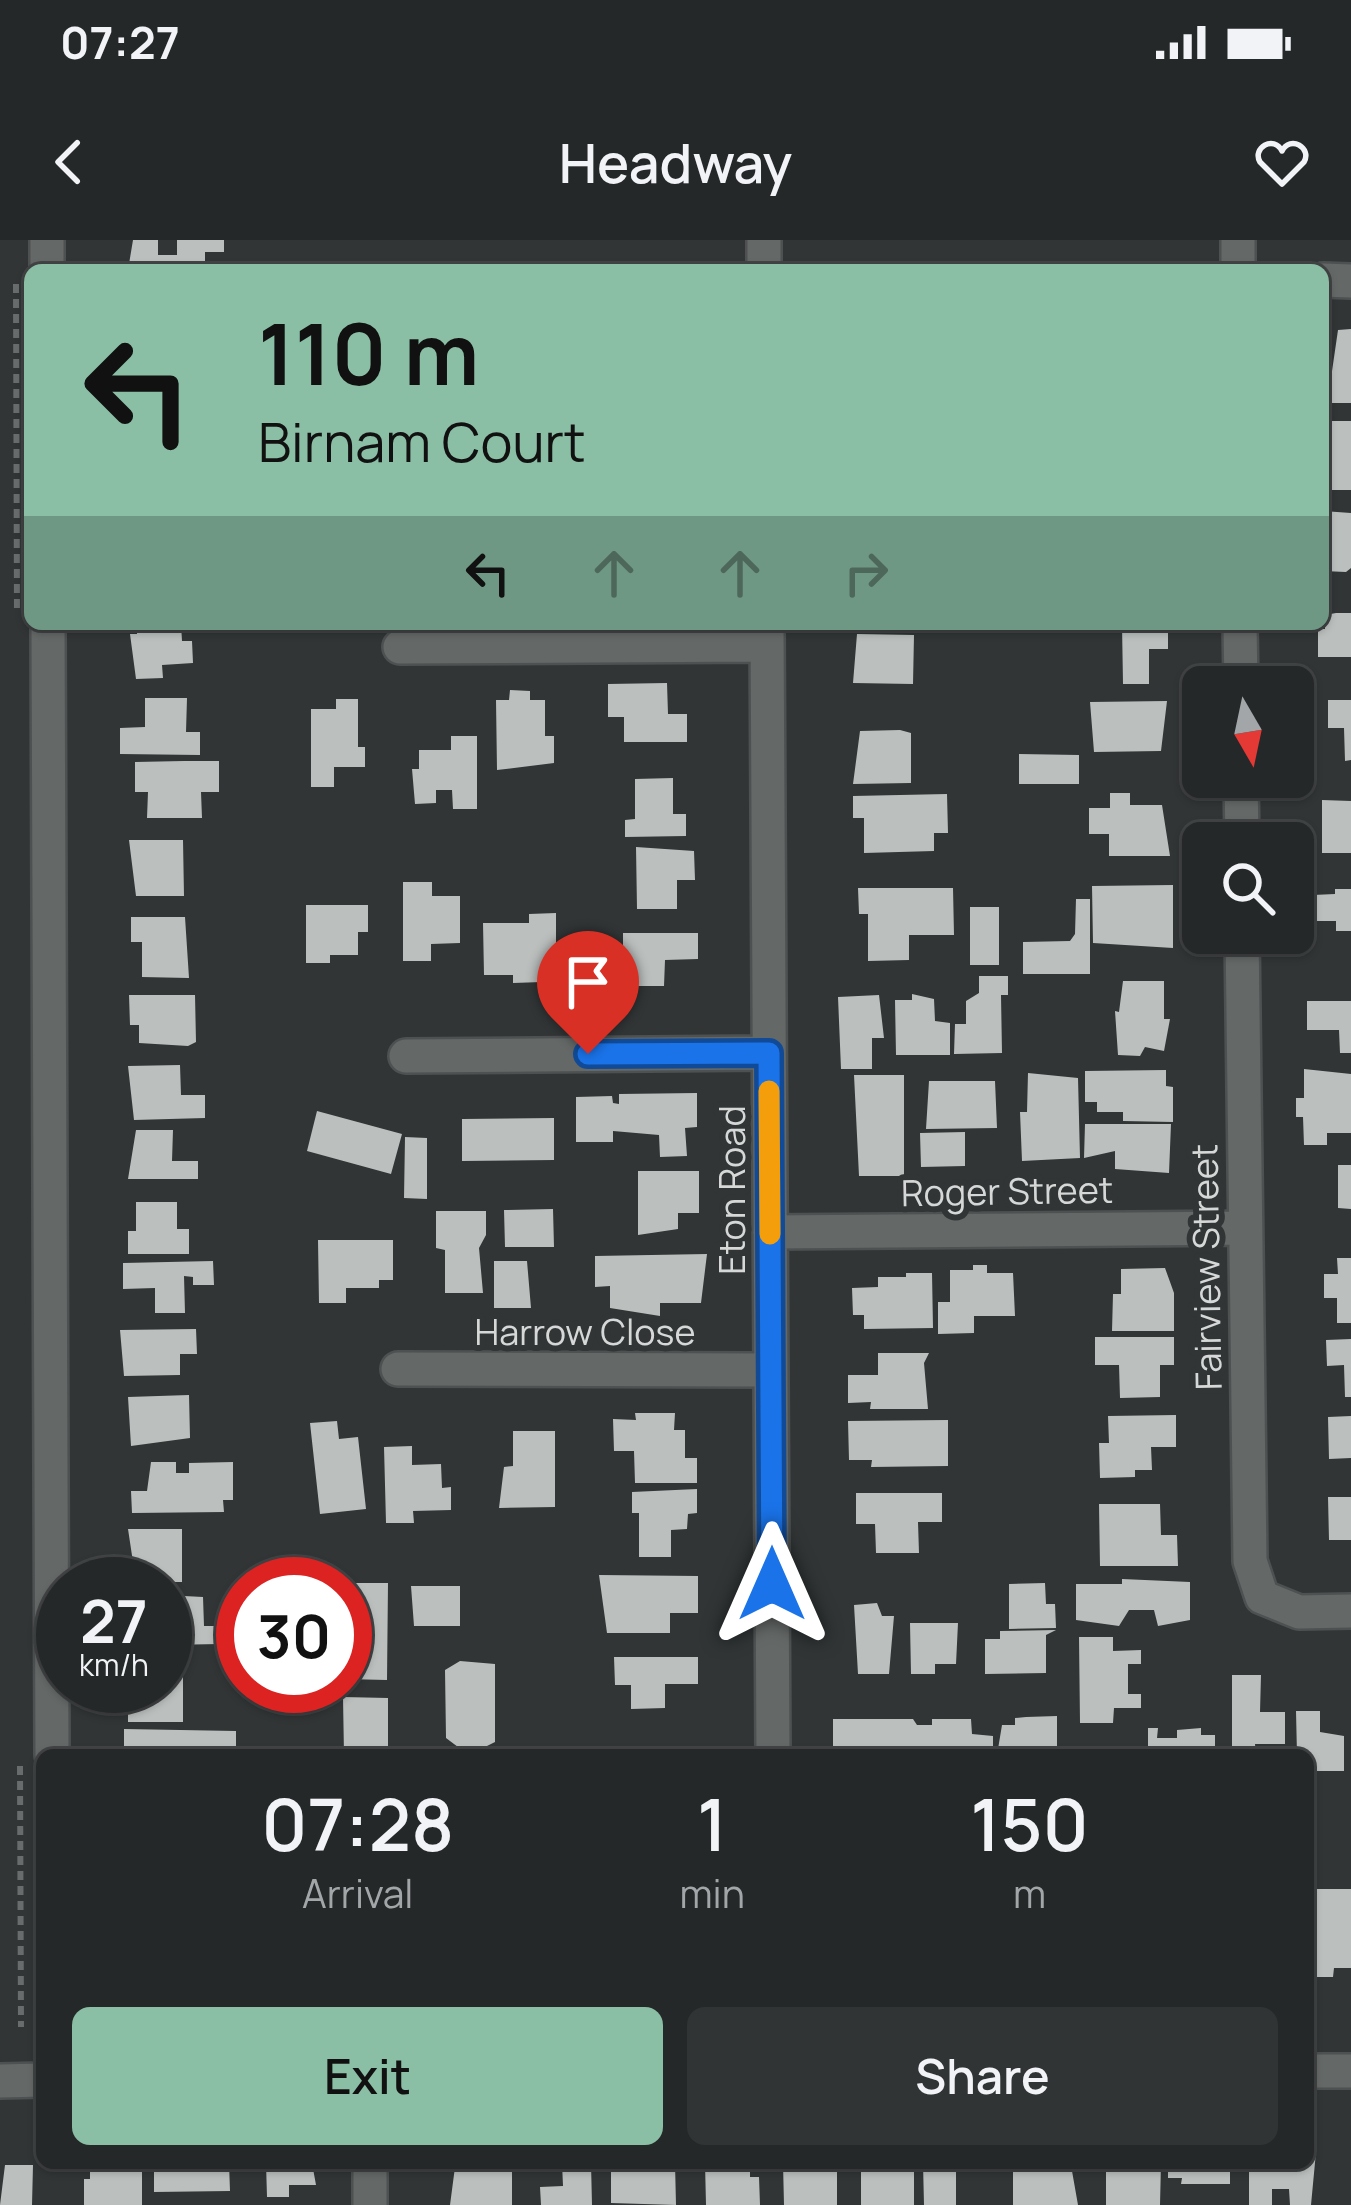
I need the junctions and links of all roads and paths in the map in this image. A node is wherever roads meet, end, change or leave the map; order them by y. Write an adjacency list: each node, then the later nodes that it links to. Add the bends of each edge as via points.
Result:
1 (48, 630): 14 (street)
2 (1240, 630): 5 (street)
3 (767, 635): 4 (street); 7 (street, Eton Road)
4 (400, 646)
5 (1241, 666)
6 (1242, 954): 9 (street, Fairview Street)
7 (769, 1053): 8 (street); 10 (street, Eton Road)
8 (406, 1056)
9 (1244, 1228): 10 (street, Roger Street); 13 (street, Fairview Street, via 1250,1562 1262,1597 1299,1612)
10 (770, 1232): 12 (street, Eton Road)
11 (398, 1370): 12 (street, Harrow Close)
12 (772, 1370): 15 (street, Eton Road)
13 (1351, 1611)
14 (52, 1749)
15 (773, 1749)
16 (1314, 2071): 17 (street)
17 (1351, 2071)
18 (0, 2080): 19 (street)
19 (36, 2080)
20 (370, 2169): 21 (street)
21 (370, 2205)

